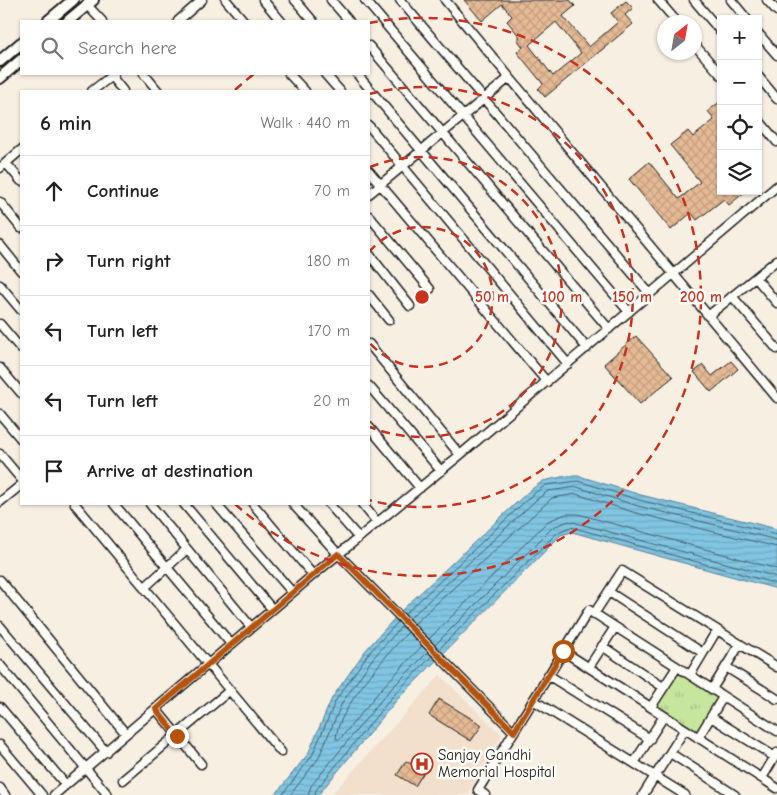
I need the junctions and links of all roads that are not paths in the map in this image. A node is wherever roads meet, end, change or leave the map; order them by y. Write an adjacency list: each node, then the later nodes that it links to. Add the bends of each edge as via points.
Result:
1 (73, 0): 18 (street)
2 (202, 0): 21 (street)
3 (226, 0): 22 (street)
4 (263, 0): 23 (street)
5 (295, 0): 24 (street)
6 (331, 0): 25 (street)
7 (365, 0): 50 (street)
8 (400, 0): 48 (street)
9 (445, 0): 41 (street)
10 (658, 0): 16 (street)
11 (694, 0): 26 (street)
12 (731, 0): 17 (street)
13 (767, 0): 15 (street)
14 (90, 3): 19 (street); 20 (street)
15 (777, 11)
16 (671, 15)
17 (744, 15)
18 (49, 20)
19 (69, 20)
20 (101, 20)
21 (179, 20)
22 (243, 20)
23 (280, 20)
24 (312, 20)
25 (348, 20)
26 (717, 27)
27 (762, 38): 31 (street)
28 (20, 44): 32 (street)
29 (370, 47): 53 (street)
30 (702, 53): 34 (street)
31 (777, 55)
32 (0, 61)
33 (20, 61): 40 (street)
34 (717, 70)
35 (112, 75): 43 (street); 44 (street)
36 (145, 75): 45 (street)
37 (291, 75): 46 (street)
38 (326, 75): 47 (street)
39 (358, 75): 56 (street)
40 (0, 78)
41 (509, 78): 48 (street); 71 (street)
42 (762, 81): 49 (street)
43 (93, 90)
44 (122, 90)
45 (157, 90)
46 (303, 90)
47 (339, 90)
48 (483, 99): 50 (street); 75 (street)
49 (777, 99)
50 (462, 117): 53 (street); 81 (street)
51 (762, 124): 54 (street)
52 (370, 127): 58 (street)
53 (442, 134): 56 (street); 85 (street)
54 (777, 142)
55 (20, 151): 57 (street)
56 (421, 151): 58 (street); 88 (street)
57 (2, 165): 60 (street)
58 (402, 167): 61 (street); 90 (street)
59 (370, 172): 61 (street)
60 (20, 180)
61 (380, 185): 63 (street); 92 (street)
62 (777, 186): 71 (street)
63 (370, 193)
64 (0, 202): 66 (street)
65 (370, 217): 74 (street)
66 (20, 227)
67 (0, 244): 70 (street)
68 (370, 255): 79 (street)
69 (777, 260): 72 (street)
70 (20, 269)
71 (674, 274): 75 (street); 82 (street)
72 (756, 278): 77 (street); 78 (street)
73 (0, 284): 80 (street)
74 (430, 289)
75 (650, 294): 81 (street)
76 (370, 296): 83 (street)
77 (732, 296): 82 (street); 89 (street)
78 (777, 303)
79 (410, 306)
80 (20, 309)
81 (629, 312): 85 (street)
82 (708, 316): 95 (street)
83 (390, 320)
84 (0, 324): 87 (street)
85 (609, 329): 88 (street)
86 (370, 345): 100 (street)
87 (20, 348)
88 (587, 348): 90 (street)
89 (777, 349)
90 (568, 364): 92 (street)
91 (0, 368): 94 (street)
92 (547, 382): 100 (street)
93 (370, 387): 101 (street)
94 (20, 392)
95 (777, 398)
96 (0, 414): 98 (street)
97 (370, 428): 104 (street)
98 (20, 438)
99 (0, 454): 102 (street)
100 (460, 455): 101 (street)
101 (441, 471): 104 (street)
102 (20, 478)
103 (20, 486): 105 (street)
104 (420, 488): 115 (street)
105 (1, 500)
106 (76, 505): 122 (street)
107 (115, 505): 119 (street)
108 (151, 505): 117 (street)
109 (185, 505): 125 (street)
110 (217, 505): 123 (street)
111 (254, 505): 120 (street)
112 (294, 505): 118 (street)
113 (330, 505): 116 (street)
114 (363, 505): 115 (street)
115 (377, 522): 116 (street)
116 (358, 537): 118 (street)
117 (187, 549): 119 (street); 128 (street)
118 (338, 554): 120 (street); 157 (street)
119 (167, 567): 122 (street); 131 (street)
120 (312, 575): 123 (street)
121 (0, 580): 158 (street)
122 (144, 588): 137 (street)
123 (292, 592): 125 (street)
124 (608, 592): 126 (street); 130 (street, via 622,571); 135 (street)
125 (272, 609): 128 (street)
126 (594, 614): 129 (street); 134 (street, via 589,610)
127 (0, 626): 163 (street)
128 (251, 627): 131 (street)
129 (615, 627): 133 (street); 138 (street)
130 (717, 630): 132 (street); 135 (street)
131 (231, 644): 137 (street)
132 (740, 644): 139 (street); 141 (street)
133 (602, 646): 140 (street); 144 (street)
134 (563, 651): 140 (street); 142 (street)
135 (703, 653): 143 (street)
136 (0, 664): 169 (street)
137 (207, 664): 146 (street); 152 (street)
138 (676, 666): 143 (street); 144 (street)
139 (726, 667): 145 (street); 148 (street)
140 (588, 668): 151 (street)
141 (777, 668)
142 (548, 675): 149 (street); 161 (street)
143 (690, 675): 145 (street)
144 (663, 687): 151 (street)
145 (712, 689): 147 (street)
146 (229, 690): 159 (street); 164 (street)
147 (723, 697): 154 (street); 156 (street)
148 (777, 699)
149 (533, 700): 157 (street); 167 (street)
150 (0, 707): 173 (street)
151 (651, 707): 153 (street)
152 (156, 709): 158 (street); 159 (street)
153 (664, 716): 155 (street); 161 (street)
154 (711, 717): 160 (street); 166 (street)
155 (685, 729): 160 (street); 165 (street)
156 (777, 731)
157 (514, 732): 180 (street, via 478,790)
158 (126, 734): 163 (street)
159 (177, 736): 168 (street); 172 (street)
160 (698, 738): 171 (street)
161 (650, 739): 167 (street)
162 (0, 745): 177 (street)
163 (106, 752): 169 (street)
164 (281, 752)
165 (670, 753): 170 (street); 183 (street)
166 (776, 755): 171 (street)
167 (634, 763): 170 (street)
168 (201, 764)
169 (86, 768): 173 (street); 179 (street)
170 (655, 776): 181 (street); 182 (street)
171 (762, 778): 175 (street)
172 (123, 780)
173 (66, 785): 178 (street)
174 (0, 788): 176 (street)
175 (777, 788)
176 (6, 795)
177 (42, 795)
178 (54, 795)
179 (108, 795)
180 (485, 795)
181 (643, 795)
182 (685, 795)
183 (735, 795)

